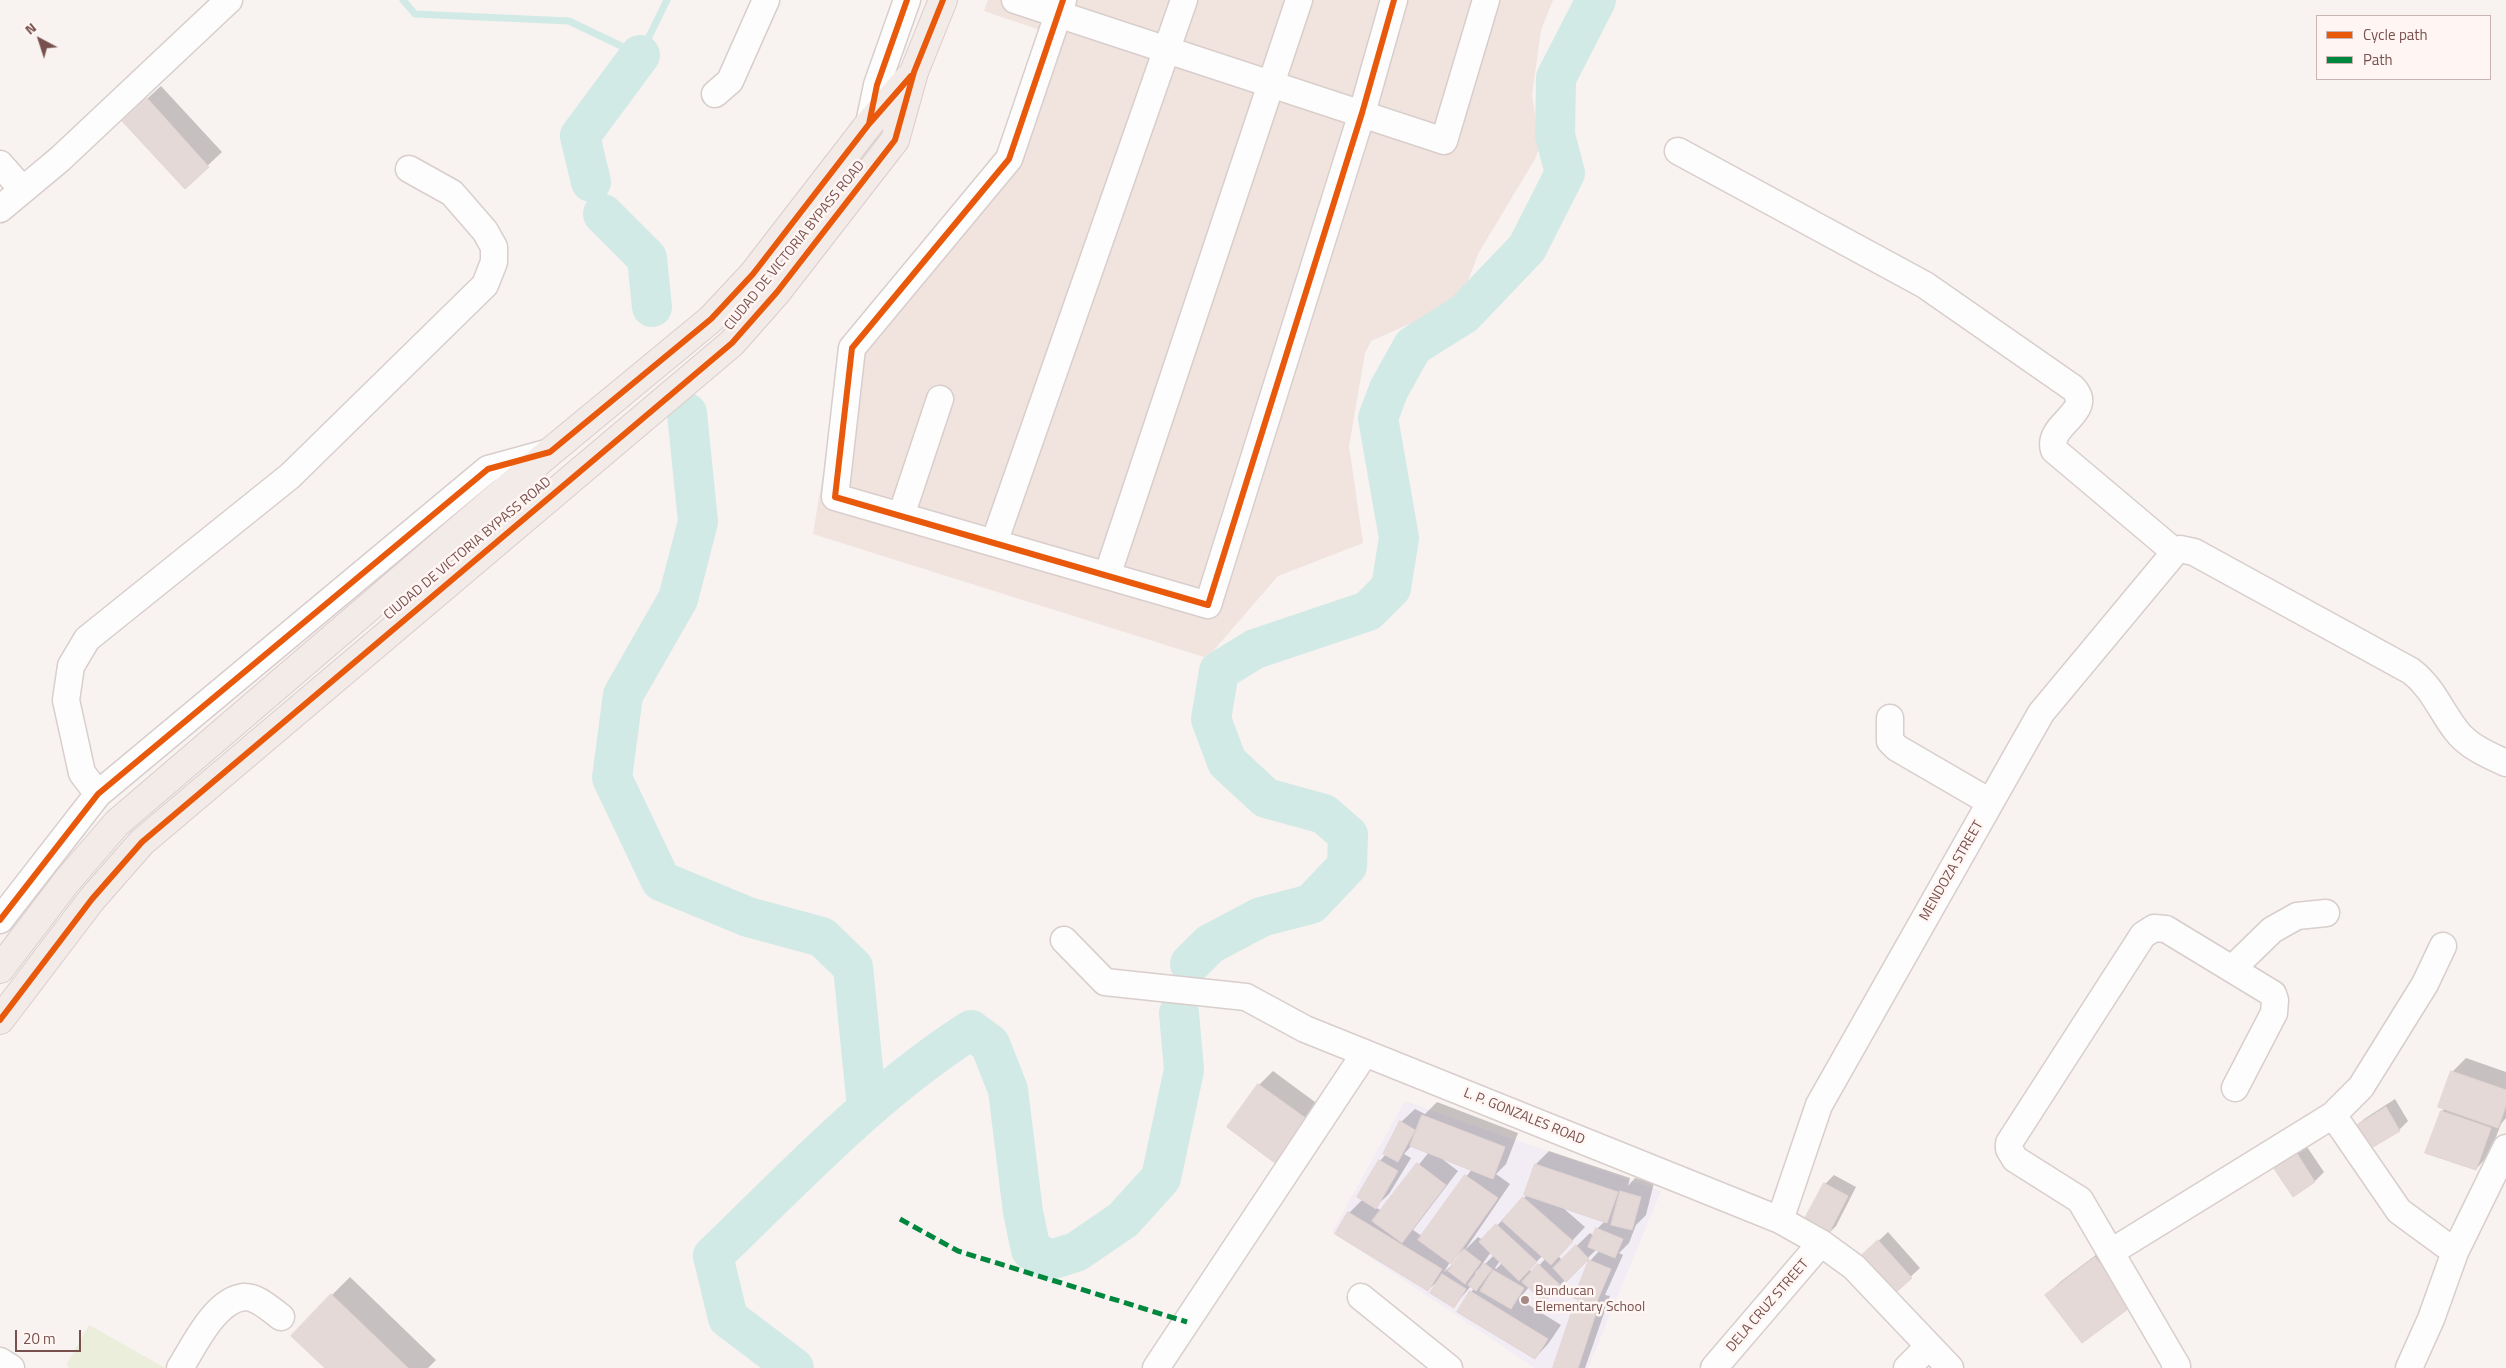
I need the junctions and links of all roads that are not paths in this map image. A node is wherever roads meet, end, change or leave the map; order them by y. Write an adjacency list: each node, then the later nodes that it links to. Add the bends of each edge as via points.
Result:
1 (229, 0): 20 (street, via 60,159)
2 (766, 0): 14 (street, via 730,81)
3 (907, 0): 16 (street, via 877,85)
4 (942, 0): 12 (main road, CIUDAD DE VICTORIA BYPASS ROAD)
5 (1015, 0): 10 (street)
6 (1184, 0): 11 (street)
7 (1299, 0): 13 (street)
8 (1394, 0): 15 (street)
9 (1486, 0): 15 (street, via 1444,141)
10 (1061, 7): 11 (street); 28 (street, via 1009,160 852,348 835,497)
11 (1167, 50): 13 (street); 29 (street)
12 (914, 72): 16 (main road, CIUDAD DE VICTORIA BYPASS ROAD); 23 (main road, CIUDAD DE VICTORIA BYPASS ROAD, via 895,140 777,292)
13 (1271, 84): 15 (street); 31 (street)
14 (716, 94)
15 (1362, 113): 31 (street, via 1208,605)
16 (869, 124): 22 (main road, CIUDAD DE VICTORIA BYPASS ROAD, via 753,274)
17 (1678, 151): 30 (street, via 1925,286 2073,388 2080,399 2079,405 2055,433 2054,450)
18 (0, 164): 20 (street)
19 (409, 169): 34 (street, via 452,193 485,231 494,247 494,262 485,284 290,476 86,639 71,666 66,700 82,773)
20 (22, 189): 21 (street)
21 (0, 209)
22 (711, 319): 23 (main road); 24 (main road, CIUDAD DE VICTORIA BYPASS ROAD)
23 (732, 343): 26 (main road, CIUDAD DE VICTORIA BYPASS ROAD)
24 (616, 398): 26 (main road); 27 (main road, CIUDAD DE VICTORIA BYPASS ROAD)
25 (940, 399): 28 (street)
26 (636, 422): 42 (main road, CIUDAD DE VICTORIA BYPASS ROAD, via 142,842 92,899)
27 (550, 452): 34 (street, CIUDAD DE VICTORIA BYPASS ROAD, via 488,469); 40 (main road, CIUDAD DE VICTORIA BYPASS ROAD, via 116,823 67,880)
28 (901, 516): 29 (street)
29 (994, 543): 31 (street)
30 (2175, 552): 33 (street, via 2180,549 2194,552 2411,671 2422,680 2467,742); 35 (street, MENDOZA STREET, via 2041,713)
31 (1107, 576)
32 (1890, 718): 35 (street, via 1890,741 1897,748)
33 (2506, 763)
34 (98, 794): 37 (street, CIUDAD DE VICTORIA BYPASS ROAD)
35 (1990, 802): 47 (street, MENDOZA STREET, via 1819,1105)
36 (2326, 913): 41 (street, via 2298,916 2272,930)
37 (0, 920)
38 (1064, 940): 43 (street, L. P. GONZALES ROAD, via 1105,982 1246,997 1305,1028)
39 (2444, 946): 45 (street, via 2425,984 2361,1087)
40 (0, 969)
41 (2232, 969): 44 (street, via 2273,994 2276,1007); 49 (street, via 2166,930 2148,930 2011,1137 2011,1155 2080,1200)
42 (0, 1020)
43 (1365, 1053): 47 (street, L. P. GONZALES ROAD); 57 (street)
44 (2235, 1088)
45 (2333, 1115): 49 (street); 50 (street, via 2399,1211)
46 (2506, 1148): 50 (street)
47 (1780, 1220): 48 (street, L. P. GONZALES ROAD)
48 (1821, 1243): 53 (street, L. P. GONZALES ROAD, via 1854,1267); 59 (street, DELA CRUZ STREET)
49 (2111, 1252): 62 (street, via 2166,1345 2177,1366)
50 (2455, 1252): 63 (street)
51 (1361, 1297): 58 (street)
52 (281, 1317): 56 (street, via 258,1301 244,1297 225,1305 211,1318)
53 (1929, 1346): 60 (street); 61 (street, L. P. GONZALES ROAD)
54 (0, 1362): 55 (street)
55 (11, 1368)
56 (180, 1368)
57 (1156, 1368)
58 (1449, 1368)
59 (1714, 1368)
60 (1907, 1368)
61 (1950, 1368)
62 (2175, 1368)
63 (2409, 1368)

